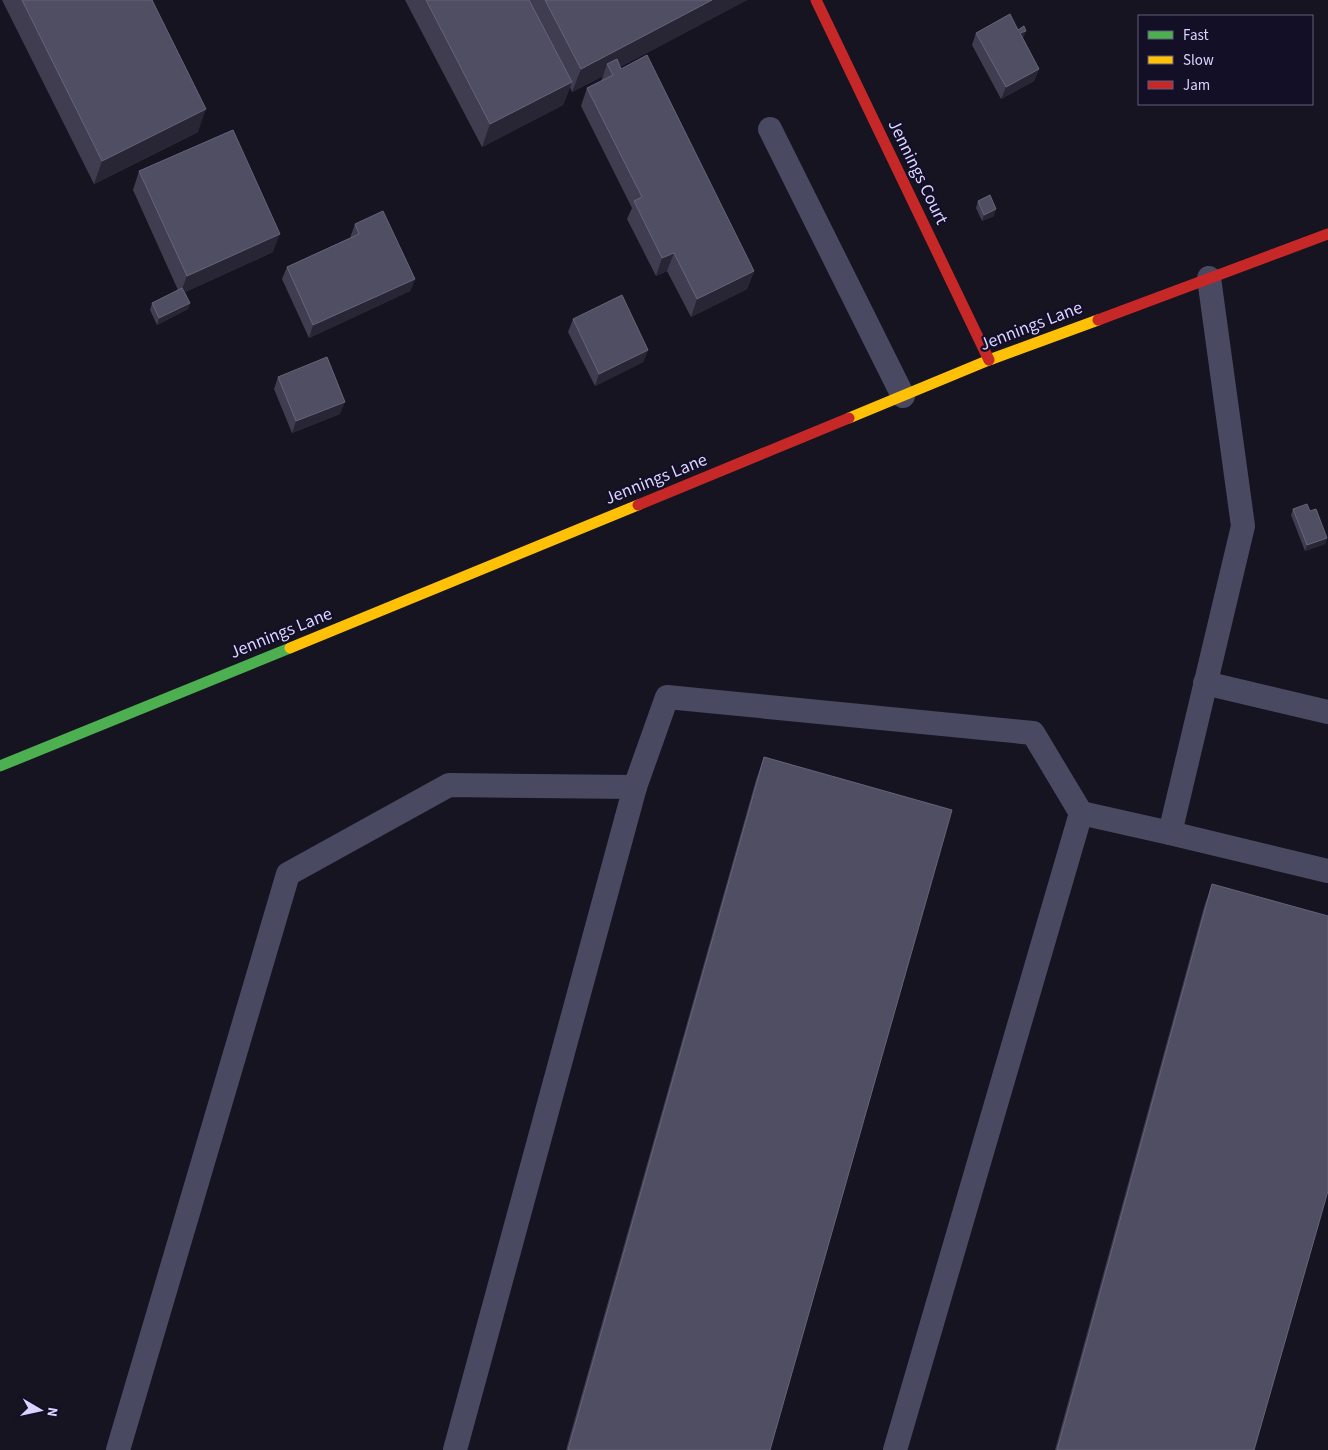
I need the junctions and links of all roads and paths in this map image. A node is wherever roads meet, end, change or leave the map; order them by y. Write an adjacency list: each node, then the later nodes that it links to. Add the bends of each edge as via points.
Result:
1 (816, 0): 5 (street, Jennings Court)
2 (770, 129): 6 (lane)
3 (1328, 234): 4 (street, Jennings Lane)
4 (1209, 278): 5 (street, Jennings Lane); 7 (lane, via 1243,526)
5 (989, 360): 6 (street, Jennings Lane)
6 (903, 396): 9 (street, Jennings Lane)
7 (1205, 683): 8 (lane); 12 (lane)
8 (1328, 712)
9 (0, 766)
10 (635, 787): 11 (lane, via 667,697 1033,733); 14 (lane, via 449,785 288,874); 15 (lane)
11 (1081, 813): 12 (lane); 16 (lane)
12 (1170, 833): 13 (lane)
13 (1328, 871)
14 (118, 1450)
15 (455, 1450)
16 (895, 1450)

